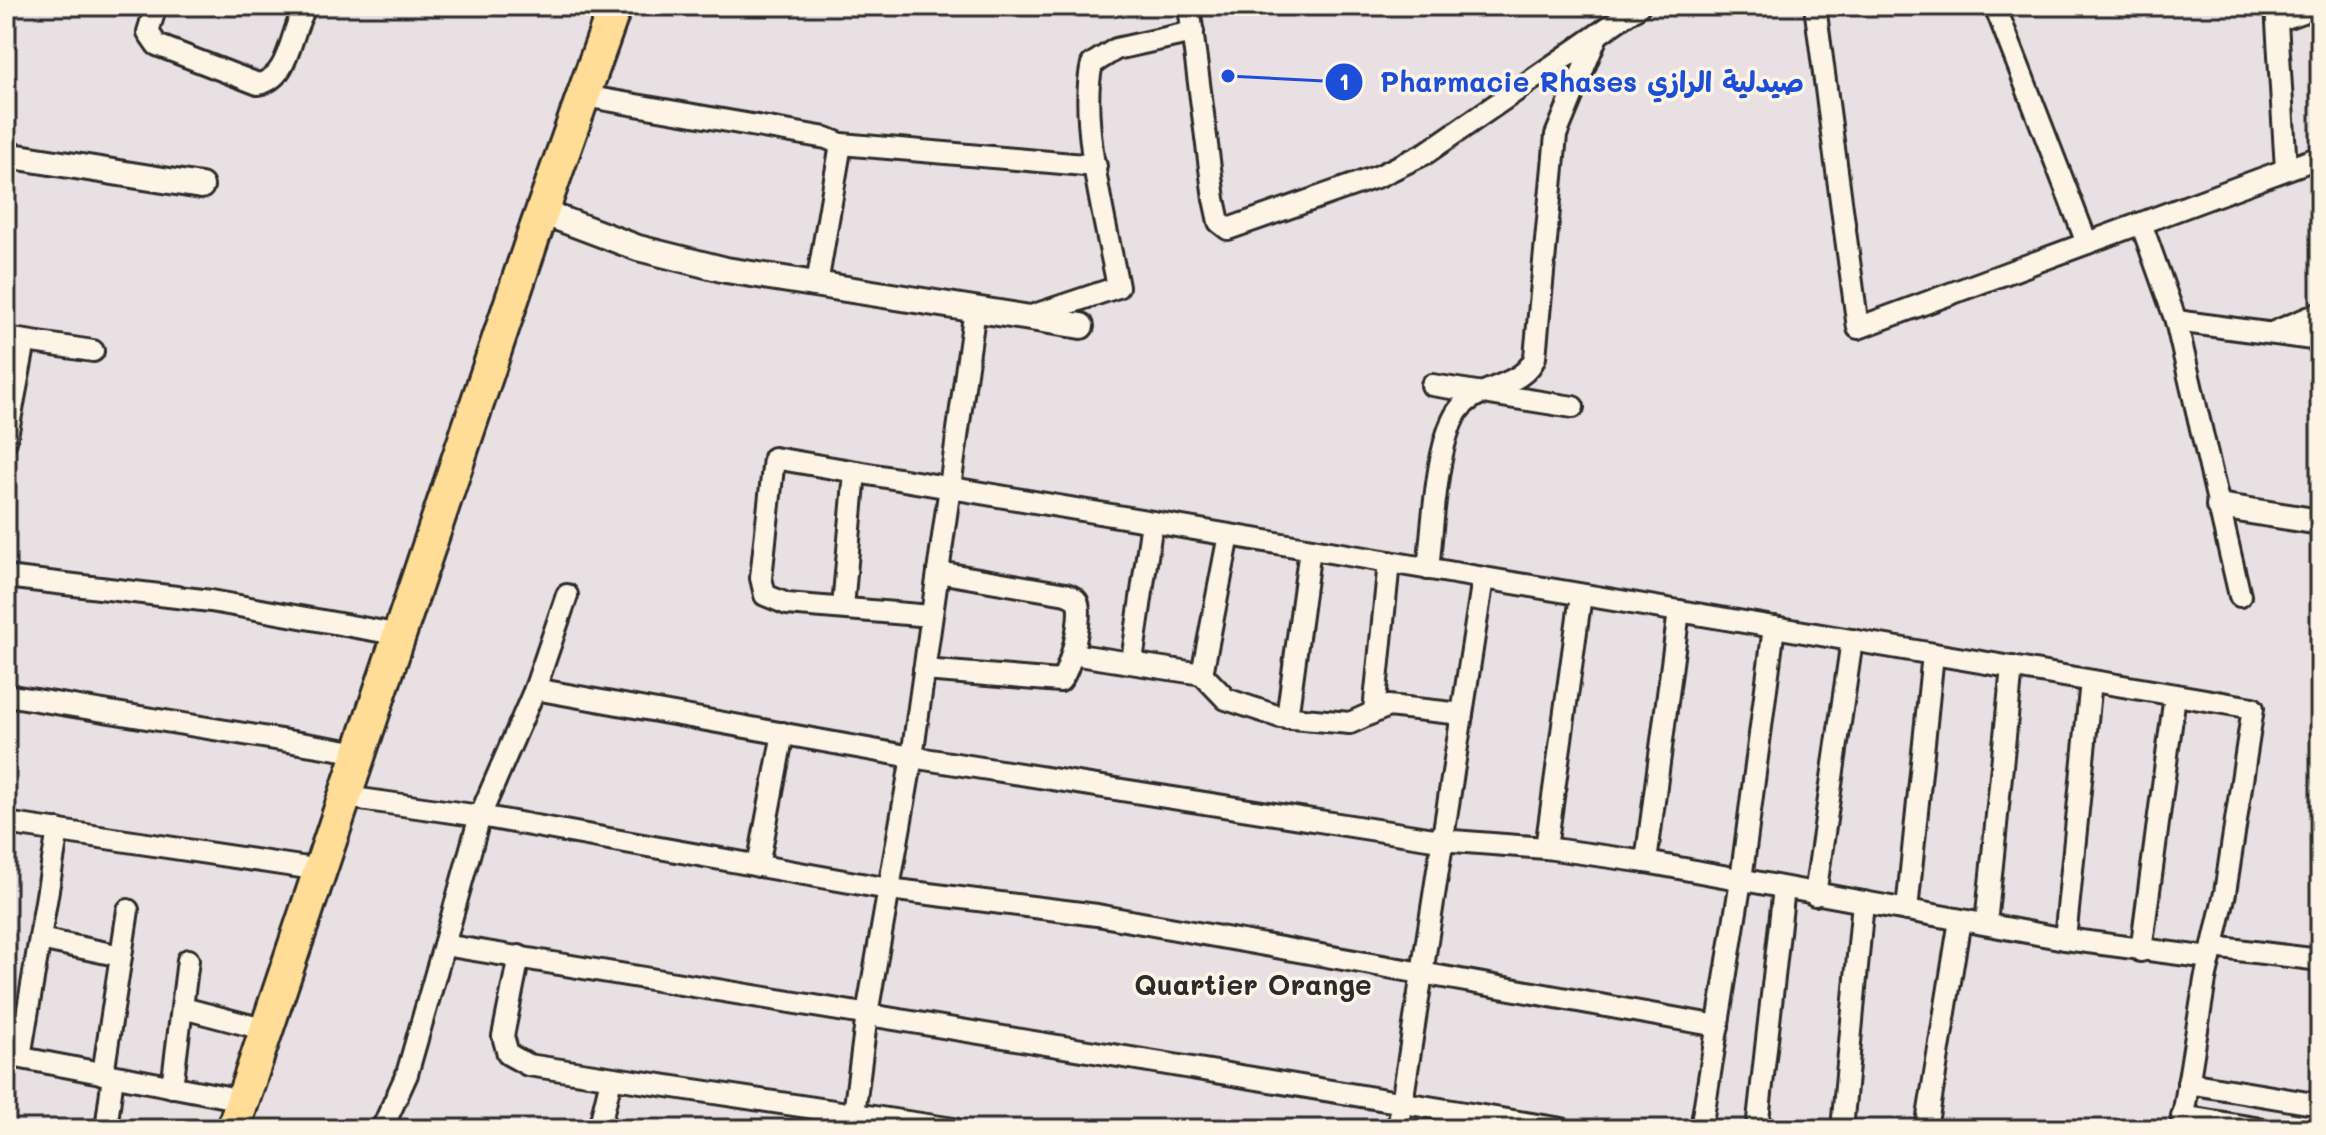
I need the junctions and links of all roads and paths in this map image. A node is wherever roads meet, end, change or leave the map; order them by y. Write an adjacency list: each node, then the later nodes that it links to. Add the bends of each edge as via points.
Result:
1 (156, 6): 2 (street, via 148,32 157,45 258,84 274,77 283,63)
2 (307, 6)
3 (615, 6): 12 (main road)
4 (1189, 6): 10 (street)
5 (1639, 6): 11 (street)
6 (1815, 6): 21 (street, via 1858,328)
7 (1995, 6): 21 (street)
8 (2319, 6): 9 (street)
9 (2277, 14): 17 (street)
10 (1193, 32): 11 (street, via 1214,199 1219,222 1228,229 1379,176 1426,153); 16 (street, via 1116,49 1092,64 1088,80)
11 (1597, 36): 33 (street, via 1556,135 1535,357 1529,369)
12 (584, 96): 13 (street, via 727,118); 19 (main road)
13 (841, 144): 16 (street); 22 (street)
14 (6, 155): 18 (street)
15 (2320, 157): 17 (street)
16 (1096, 166): 25 (street, via 1118,287)
17 (2286, 169): 20 (street)
18 (201, 186)
19 (545, 213): 22 (street, via 638,248 726,270); 55 (main road)
20 (2141, 223): 21 (street); 26 (street)
21 (2087, 243)
22 (817, 284): 23 (street)
23 (975, 309): 25 (street); 37 (street)
24 (2320, 313): 28 (street)
25 (1028, 317): 27 (street)
26 (2176, 321): 28 (street); 38 (street)
27 (1081, 326)
28 (2270, 333): 30 (street)
29 (15, 340): 31 (street); 35 (street)
30 (2320, 340)
31 (93, 351)
32 (1432, 385): 33 (street)
33 (1481, 393): 34 (street); 44 (street, via 1459,409 1444,446)
34 (1573, 407)
35 (6, 441)
36 (855, 472): 37 (street); 51 (street); 51 (street, via 774,458 761,578 765,595 773,601)
37 (950, 488): 39 (street); 45 (street)
38 (2219, 506): 40 (street); 50 (street)
39 (1152, 522): 41 (street); 59 (street)
40 (2320, 522)
41 (1229, 535): 42 (street); 62 (street)
42 (1310, 549): 43 (street); 69 (street)
43 (1389, 562): 44 (street); 67 (street)
44 (1428, 569): 47 (street)
45 (938, 572): 53 (street); 57 (street, via 1073,597 1079,607)
46 (6, 577): 55 (street, via 211,601)
47 (1483, 578): 49 (street); 68 (street)
48 (567, 595): 64 (street)
49 (1581, 595): 52 (street); 78 (street)
50 (2240, 596)
51 (843, 607): 53 (street)
52 (1679, 611): 54 (street); 79 (street)
53 (931, 616): 61 (street)
54 (1774, 627): 56 (street); 82 (street)
55 (401, 635): 71 (main road)
56 (1852, 640): 58 (street); 85 (street)
57 (1072, 654): 59 (street); 61 (street, via 1060,681)
58 (1933, 654): 60 (street); 88 (street)
59 (1132, 661): 62 (street)
60 (2012, 667): 63 (street); 90 (street)
61 (924, 670): 72 (street)
62 (1202, 674): 69 (street, via 1226,699)
63 (2091, 681): 66 (street); 92 (street)
64 (535, 689): 70 (street); 74 (street)
65 (6, 695): 71 (street)
66 (2175, 695): 94 (street); 95 (street, via 2253,708)
67 (1374, 711): 68 (street, via 1407,706); 69 (street, via 1350,723)
68 (1462, 714): 77 (street)
69 (1287, 718)
70 (783, 733): 72 (street); 80 (street)
71 (361, 753): 73 (main road)
72 (912, 757): 77 (street); 84 (street)
73 (346, 797): 74 (street); 81 (main road)
74 (480, 816): 80 (street); 93 (street)
75 (6, 823): 76 (street)
76 (58, 830): 81 (street); 91 (street)
77 (1440, 840): 78 (street); 100 (street)
78 (1546, 848): 79 (street)
79 (1646, 862): 82 (street)
80 (758, 866): 84 (street)
81 (321, 870): 104 (main road)
82 (1741, 880): 83 (street); 103 (street)
83 (1784, 888): 85 (street); 123 (street)
84 (889, 889): 100 (street, via 1097,915); 102 (street)
85 (1815, 895): 86 (street)
86 (1863, 902): 88 (street); 124 (street)
87 (128, 910): 96 (street)
88 (1907, 910): 89 (street)
89 (1960, 920): 90 (street); 125 (street)
90 (1986, 924): 92 (street)
91 (40, 939): 96 (street); 105 (street)
92 (2065, 939): 94 (street)
93 (444, 945): 97 (street); 117 (street, via 407,1074)
94 (2141, 951): 95 (street)
95 (2212, 952): 99 (street); 108 (street)
96 (121, 956): 106 (street)
97 (519, 956): 102 (street); 107 (street, via 503,1036 508,1054 528,1065)
98 (188, 960): 101 (street)
99 (2320, 960)
100 (1420, 973): 103 (street); 110 (street)
101 (183, 1008): 104 (street); 109 (street)
102 (867, 1014): 110 (street); 113 (street)
103 (1718, 1026): 122 (street)
104 (267, 1030): 112 (main road)
105 (13, 1056): 106 (street)
106 (108, 1075): 109 (street); 116 (street)
107 (611, 1079): 113 (street); 118 (street)
108 (2188, 1083): 111 (street); 114 (street)
109 (172, 1087): 112 (street)
110 (1399, 1104): 115 (street); 120 (street)
111 (2320, 1105)
112 (238, 1114)
113 (853, 1122): 119 (street)
114 (2181, 1123): 126 (street)
115 (1522, 1126): 121 (street)
116 (106, 1129)
117 (382, 1129)
118 (599, 1129)
119 (954, 1129)
120 (1398, 1129)
121 (1562, 1129)
122 (1701, 1129)
123 (1757, 1129)
124 (1842, 1129)
125 (1926, 1129)
126 (2261, 1129)

